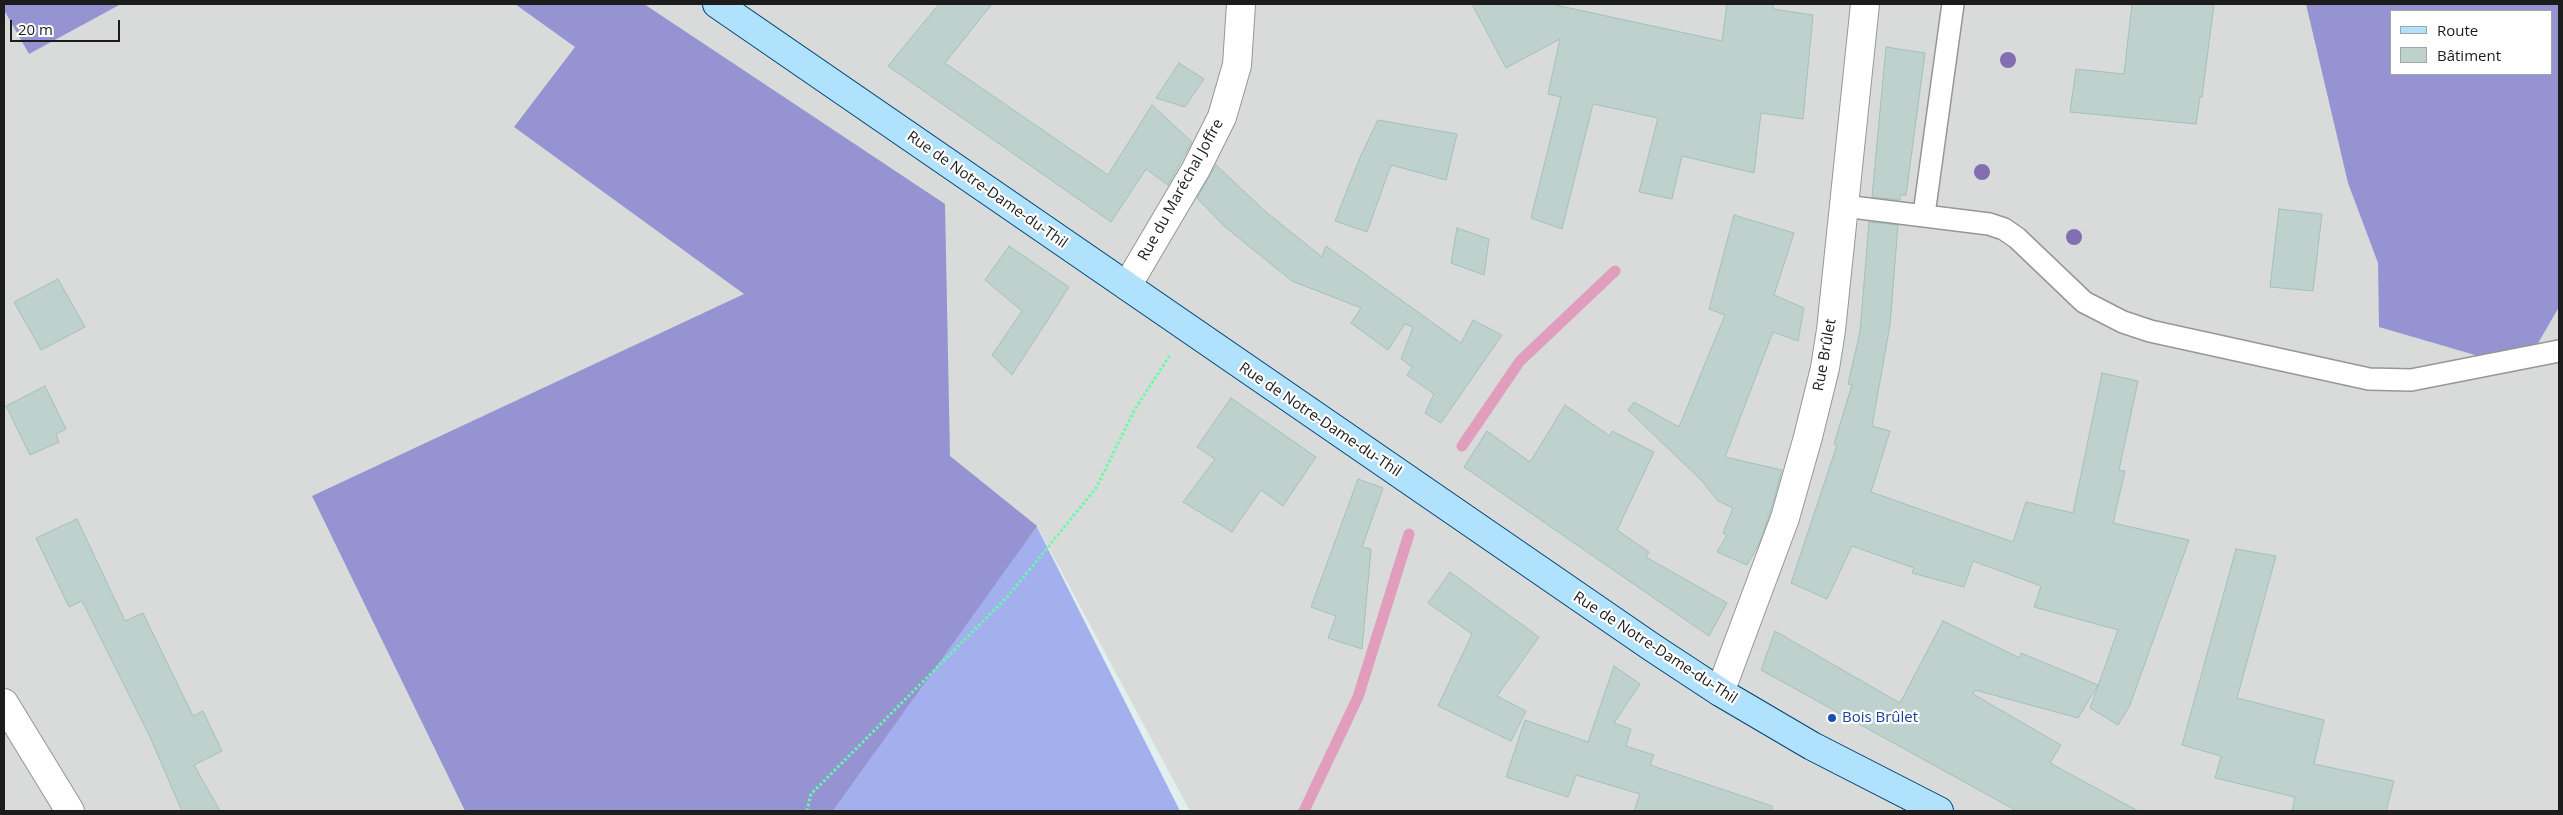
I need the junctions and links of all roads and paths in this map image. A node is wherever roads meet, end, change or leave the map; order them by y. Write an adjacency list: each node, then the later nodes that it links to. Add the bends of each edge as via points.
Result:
1 (717, 4): 7 (main road, Rue de Notre-Dame-du-Thil)
2 (1241, 4): 7 (street, Rue du Maréchal Joffre, via 1237,64 1222,116 1200,162)
3 (1865, 4): 5 (street, Rue Brûlet)
4 (1953, 4): 6 (lane)
5 (1844, 206): 6 (lane); 10 (street, Rue Brûlet, via 1831,330 1808,437 1785,518)
6 (1924, 214): 9 (lane, via 2004,229 2084,302 2123,322 2150,331 2369,379 2411,380)
7 (1126, 286): 8 (main road, Rue de Notre-Dame-du-Thil)
8 (1186, 328): 10 (main road, Rue de Notre-Dame-du-Thil); 14 (path, via 1136,409 1096,488 1009,595 811,794)
9 (2559, 351)
10 (1720, 692): 12 (main road, Rue de Notre-Dame-du-Thil, via 1829,756)
11 (4, 703): 13 (street)
12 (1931, 810)
13 (70, 811)
14 (807, 811)

